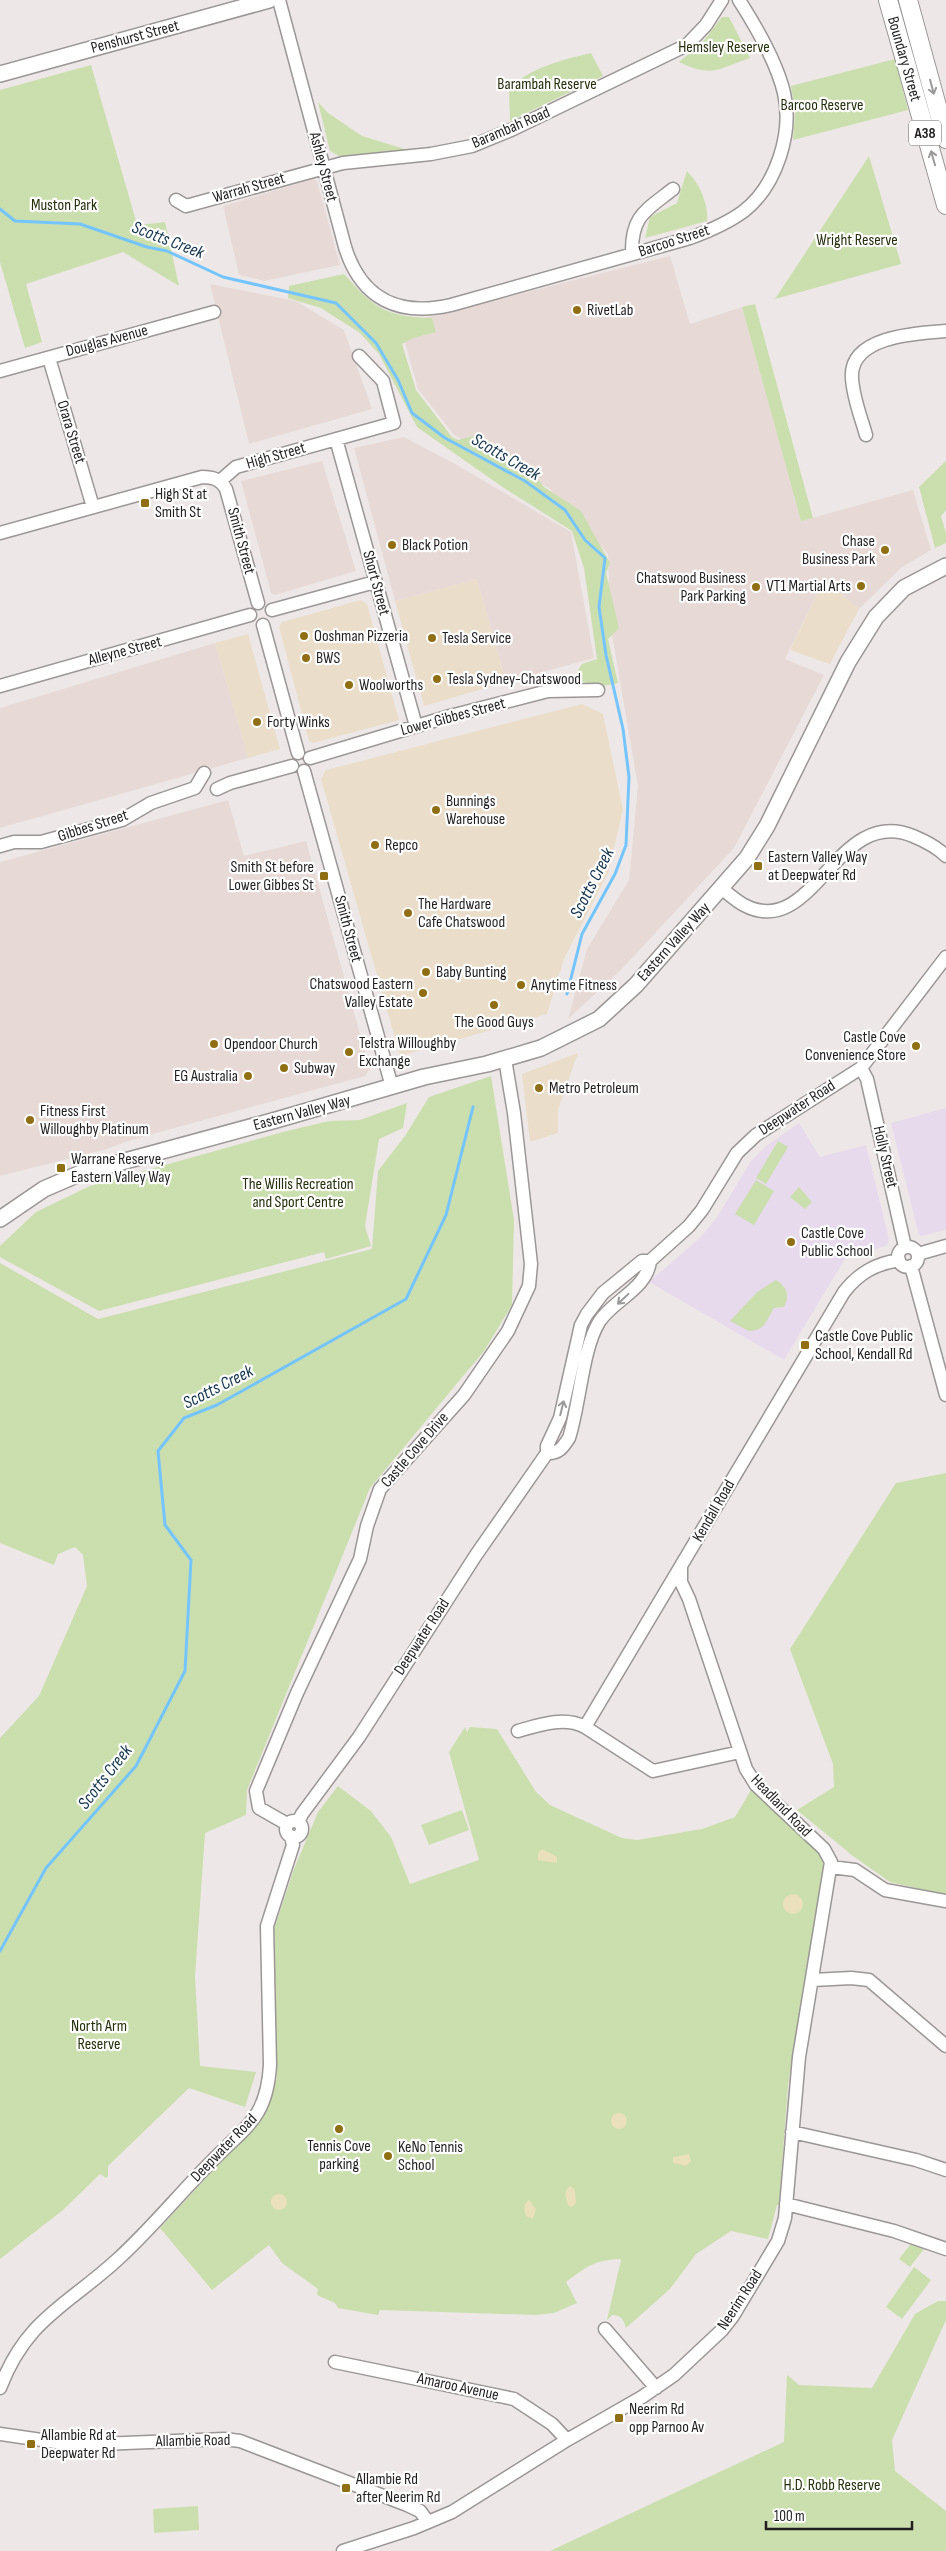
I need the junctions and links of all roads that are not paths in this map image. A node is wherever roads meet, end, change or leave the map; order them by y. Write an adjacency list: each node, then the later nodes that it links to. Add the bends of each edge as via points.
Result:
1 (269, 0): 7 (main road, Penshurst Street)
2 (279, 0): 9 (street, Ashley Street)
3 (722, 0): 9 (street, Barambah Road, via 706,25 687,45 511,130 472,146)
4 (739, 0): 13 (street, Barcoo Street, via 778,73 784,94 786,126 778,161 769,180 745,210 715,229)
5 (888, 0): 12 (highway, Boundary Street / A38, one-way to 5)
6 (908, 0): 8 (highway, Boundary Street / A38, one-way to 8)
7 (0, 74)
8 (946, 139)
9 (324, 167): 11 (street, Warrah Street, via 186,206); 14 (street, Ashley Street, via 353,268 376,296)
10 (673, 189): 13 (street, via 640,215 632,237)
11 (176, 200)
12 (946, 205)
13 (632, 254): 14 (street, Barcoo Street, via 440,308)
14 (404, 307)
15 (214, 312): 18 (street, Douglas Avenue)
16 (946, 331): 20 (street, via 910,334 885,341 871,346 856,358 852,376)
17 (359, 356): 21 (street, High Street, via 383,381 394,423)
18 (49, 358): 19 (street, Douglas Avenue); 23 (street, Orara Street)
19 (0, 371)
20 (866, 435)
21 (336, 439): 22 (street, High Street, via 236,467); 26 (street, Short Street)
22 (220, 481): 23 (street, via 202,477); 27 (street, Smith Street, via 229,496)
23 (93, 506): 24 (street)
24 (0, 533)
25 (946, 566): 41 (main road, Eastern Valley Way, via 904,588 868,628 767,826)
26 (376, 582): 28 (street); 33 (street, Short Street)
27 (258, 603): 28 (street, via 265,603); 29 (street)
28 (272, 610): 30 (street, via 271,619)
29 (250, 615): 30 (street, via 256,624); 31 (street, Alleyne Street)
30 (263, 625): 34 (street)
31 (0, 686)
32 (598, 690): 33 (street, Lower Gibbes Street, via 548,691)
33 (416, 726): 34 (street, Lower Gibbes Street)
34 (304, 755): 35 (street, via 291,759); 36 (street, via 309,767)
35 (292, 766): 36 (street, via 296,771); 38 (street)
36 (304, 771): 45 (street, Smith Street)
37 (204, 773): 39 (street, Gibbes Street, via 195,788 151,803 122,820 41,842 14,842)
38 (218, 789)
39 (0, 846)
40 (946, 856): 41 (street, via 907,834 881,831 856,842 805,894 780,908 767,910 744,905)
41 (722, 889): 43 (main road, Eastern Valley Way, via 620,1001 599,1019 542,1048)
42 (945, 959): 44 (street, Deepwater Road)
43 (505, 1059): 45 (main road, Eastern Valley Way); 56 (street, Castle Cove Drive, via 530,1264 529,1286 508,1331 464,1395 380,1489 360,1559 297,1692 256,1791 259,1808)
44 (861, 1068): 48 (street, Holly Street, via 867,1079); 56 (street, Deepwater Road, via 756,1134 737,1153 689,1226 650,1261 642,1261 604,1293 587,1314 581,1325 560,1418 547,1453 476,1555 359,1737)
45 (392, 1087): 46 (main road, Eastern Valley Way, via 81,1173 44,1189)
46 (0, 1219)
47 (946, 1246): 49 (street)
48 (905, 1247): 49 (street, via 912,1247); 50 (street, via 900,1251)
49 (918, 1254): 50 (street, via 916,1263)
50 (905, 1263): 51 (street); 52 (street, Kendall Road, via 866,1271 844,1292)
51 (946, 1395)
52 (681, 1567): 53 (street, Kendall Road); 55 (street, Headland Road, via 681,1582)
53 (584, 1727): 54 (street, via 575,1722 564,1722); 55 (street, via 653,1771)
54 (518, 1732)
55 (740, 1752): 57 (street, Headland Road, via 756,1785 824,1849 830,1857)
56 (293, 1823): 67 (street, Deepwater Road, via 286,1832 292,1844 267,1926 270,2065 269,2082 260,2112 117,2260 54,2309 9,2365)
57 (831, 1868): 58 (street, via 855,1870 885,1890); 59 (street, Neerim Road)
58 (946, 1901)
59 (814, 1980): 60 (street, via 868,1980); 61 (street, Neerim Road, via 799,2057)
60 (946, 2046)
61 (792, 2132): 62 (street, via 916,2160); 63 (street, Neerim Road)
62 (946, 2170)
63 (786, 2204): 64 (street, via 894,2231); 68 (street, Neerim Road, via 778,2241 732,2316 708,2344)
64 (946, 2249)
65 (605, 2329): 68 (street)
66 (335, 2362): 70 (street, Amaroo Avenue, via 514,2399 552,2424)
67 (0, 2388)
68 (656, 2388): 70 (street, Neerim Road)
69 (0, 2434): 71 (street, Allambie Road, via 76,2445 240,2441 407,2505 420,2511)
70 (567, 2440): 71 (street, Neerim Road, via 452,2512)
71 (428, 2522): 72 (street, Neerim Road)
72 (343, 2551)

